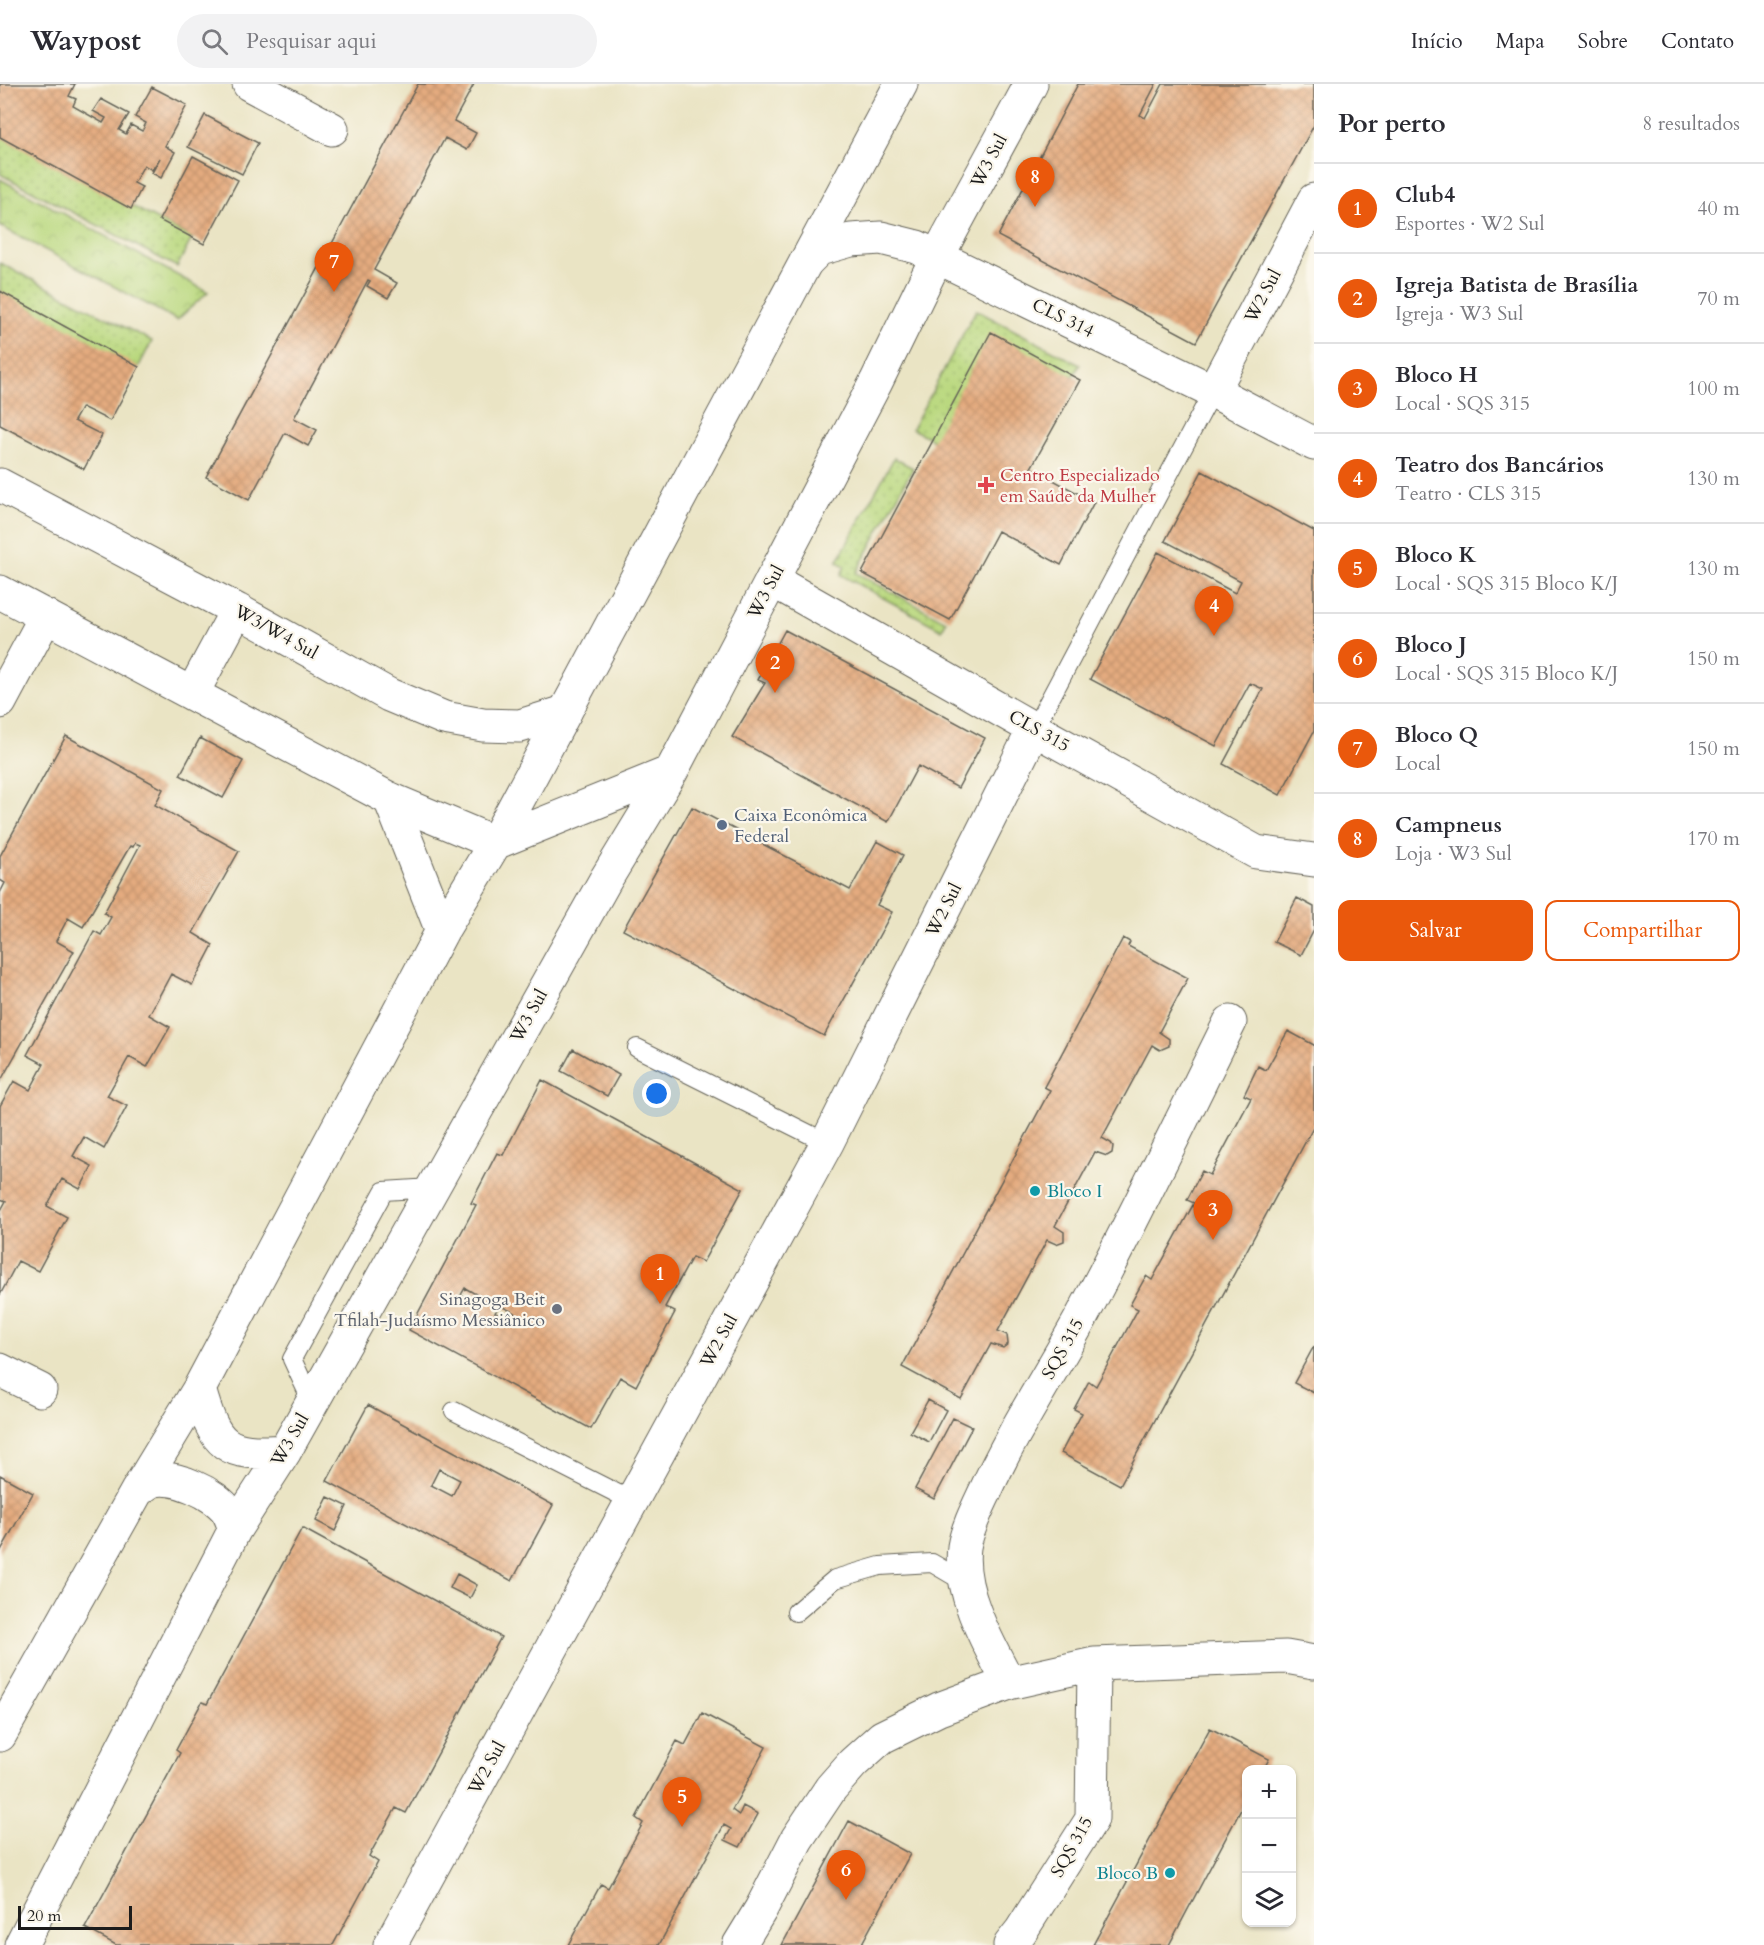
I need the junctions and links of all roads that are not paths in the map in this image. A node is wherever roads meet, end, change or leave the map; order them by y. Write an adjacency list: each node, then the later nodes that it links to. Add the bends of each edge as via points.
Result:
1 (249, 84): 4 (main road)
2 (901, 84): 7 (main road)
3 (1030, 84): 6 (main road, W3 Sul)
4 (332, 129)
5 (1314, 201): 8 (main road, W2 Sul)
6 (937, 257): 7 (main road, CLS 314, via 902,242 865,238 819,249); 8 (main road, CLS 314); 11 (main road, W3 Sul)
7 (806, 262): 17 (main road)
8 (1213, 391): 9 (main road, CLS 314); 18 (lane)
9 (1314, 444)
10 (0, 485): 13 (main road, W3/W4 Sul)
11 (772, 580): 18 (main road, CLS 315); 19 (main road, W3 Sul)
12 (0, 592): 14 (main road)
13 (237, 610): 15 (main road); 17 (main road, W3/W4 Sul, via 389,695 444,718 520,726)
14 (46, 616): 15 (main road); 16 (main road)
15 (192, 694): 20 (main road)
16 (0, 702)
17 (565, 711): 21 (main road)
18 (1034, 729): 22 (main road, CLS 315, via 1256,852); 26 (main road, W2 Sul)
19 (671, 772): 21 (main road); 31 (main road, W3 Sul, via 606,879)
20 (390, 799): 21 (main road); 23 (main road)
21 (495, 843): 23 (main road)
22 (1314, 860)
23 (442, 931): 28 (main road)
24 (1230, 1022): 35 (main road, SQS 315, via 1143,1201 996,1467 964,1548)
25 (638, 1048): 26 (lane)
26 (827, 1143): 33 (main road, W2 Sul)
27 (0, 1370): 29 (main road)
28 (199, 1389): 31 (main road, via 208,1422 227,1446 257,1453); 32 (main road)
29 (40, 1390)
30 (454, 1411): 33 (lane)
31 (285, 1451): 34 (main road, W3 Sul)
32 (137, 1491): 34 (main road, via 153,1480 188,1485 220,1502); 40 (main road)
33 (632, 1501): 42 (main road, W2 Sul)
34 (235, 1529): 41 (main road, W3 Sul)
35 (966, 1583): 36 (lane, via 932,1563 880,1566 835,1579); 39 (main road, SQS 315, via 982,1633)
36 (796, 1612)
37 (1314, 1662): 38 (main road, via 1286,1657)
38 (1094, 1664): 39 (main road); 44 (main road, SQS 315, via 1092,1819)
39 (1009, 1683): 43 (main road, via 939,1709 882,1737 853,1763 797,1839)
40 (0, 1735)
41 (21, 1945)
42 (390, 1945)
43 (739, 1945)
44 (1010, 1945)

